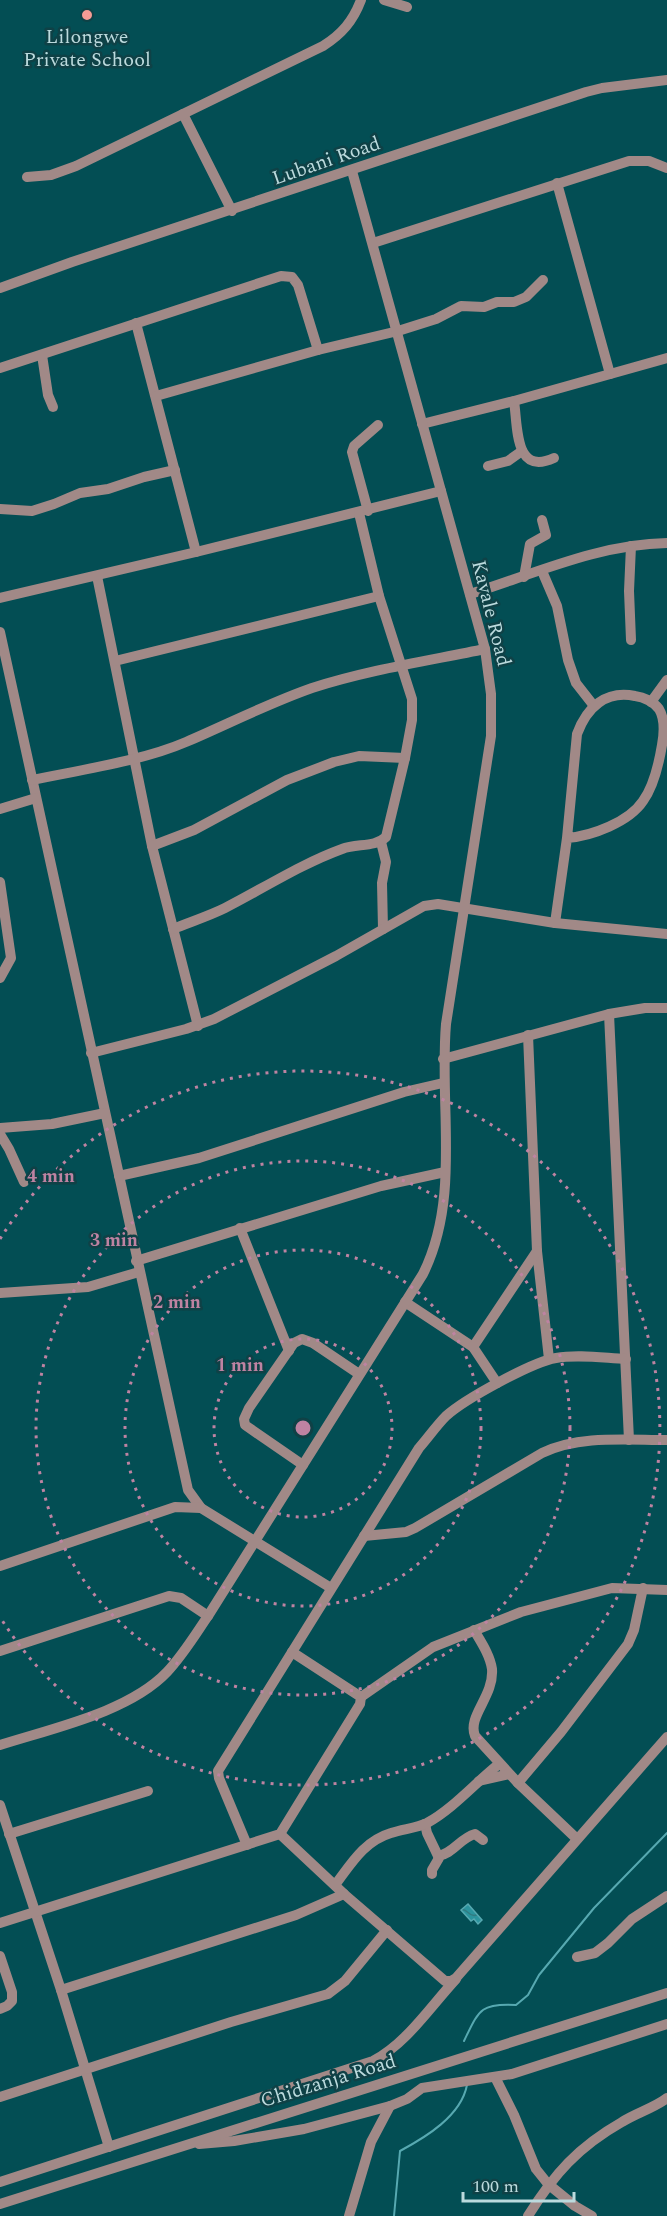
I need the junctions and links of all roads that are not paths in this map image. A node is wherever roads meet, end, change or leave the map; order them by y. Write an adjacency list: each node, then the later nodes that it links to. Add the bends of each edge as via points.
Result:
1 (360, 0): 5 (street, via 347,26 333,40)
2 (384, 0): 3 (street)
3 (407, 7)
4 (667, 80): 7 (street, Lubani Road, via 586,92)
5 (183, 114): 8 (street, via 76,166 51,175); 10 (street)
6 (667, 168): 9 (street, via 649,161 629,161)
7 (352, 171): 10 (street, Lubani Road); 11 (street, Kavale Road)
8 (27, 177)
9 (557, 183): 11 (street); 20 (street)
10 (232, 211): 13 (street, Lubani Road)
11 (373, 243): 15 (street, Kavale Road)
12 (543, 280): 15 (street, via 526,297 514,302 461,306)
13 (0, 288)
14 (136, 323): 16 (street, via 287,276 298,285); 17 (street); 21 (street)
15 (398, 331): 16 (street); 24 (street, Kavale Road)
16 (318, 350): 21 (street)
17 (42, 355): 19 (street); 23 (street)
18 (667, 358): 20 (street)
19 (0, 368)
20 (610, 374): 22 (street)
21 (156, 396): 29 (street)
22 (514, 401): 24 (street); 26 (street)
23 (52, 407)
24 (422, 424): 30 (street, Kavale Road)
25 (378, 425): 32 (street, via 352,452)
26 (522, 451): 27 (street, via 526,458 537,462); 28 (street, via 508,461)
27 (554, 458)
28 (488, 466)
29 (175, 470): 31 (street, via 80,493 32,511); 36 (street)
30 (441, 491): 32 (street); 40 (street, Kavale Road)
31 (0, 509)
32 (363, 512): 36 (street); 41 (street)
33 (542, 520): 39 (street, via 546,535 530,544)
34 (667, 543): 35 (street)
35 (631, 546): 37 (street); 44 (street)
36 (196, 552): 38 (street)
37 (542, 571): 39 (street); 50 (street, via 557,606 576,683)
38 (97, 576): 42 (street); 46 (street)
39 (524, 577): 40 (street)
40 (470, 594): 45 (street, Kavale Road)
41 (379, 596): 46 (street); 47 (street)
42 (0, 598)
43 (0, 632): 53 (street)
44 (631, 640)
45 (485, 649): 47 (street); 60 (street, Kavale Road, via 491,736)
46 (115, 661): 51 (street)
47 (400, 666): 51 (street, via 290,696 185,743); 52 (street, via 413,709)
48 (667, 680): 49 (street)
49 (651, 702): 50 (street, via 624,694 610,696); 56 (street, via 662,718 663,737 652,783 642,803 597,832)
50 (594, 706): 56 (street, via 577,734)
51 (133, 758): 53 (street); 58 (street)
52 (405, 758): 57 (street, via 388,831); 58 (street, via 359,756 334,762 287,780 194,830)
53 (32, 780): 54 (street)
54 (36, 798): 55 (street); 70 (street)
55 (0, 808)
56 (567, 838): 61 (street)
57 (381, 842): 62 (street, via 340,850 223,909); 63 (street, via 386,862)
58 (152, 846): 62 (street)
59 (0, 882): 65 (street, via 11,958)
60 (465, 909): 61 (street); 63 (street, via 438,904 424,906); 71 (street, Kavale Road, via 450,989)
61 (555, 923): 64 (street)
62 (173, 928): 68 (street)
63 (382, 929): 68 (street)
64 (667, 934)
65 (0, 978)
66 (667, 1008): 67 (street)
67 (609, 1014): 69 (street); 88 (street)
68 (198, 1026): 70 (street)
69 (528, 1035): 71 (street); 80 (street)
70 (91, 1053): 73 (street)
71 (443, 1059): 72 (street, Kavale Road)
72 (443, 1083): 76 (street, Kavale Road); 77 (street, via 199,1158)
73 (105, 1113): 74 (street, via 52,1124); 77 (street)
74 (0, 1128)
75 (0, 1134): 78 (street)
76 (445, 1172): 79 (street, via 381,1186); 84 (street, Kavale Road, via 444,1208 436,1244)
77 (119, 1176): 81 (street)
78 (24, 1182)
79 (240, 1228): 81 (street); 86 (street)
80 (537, 1251): 85 (street); 87 (street)
81 (136, 1261): 82 (street)
82 (139, 1272): 83 (street, via 88,1287); 94 (street, via 188,1490)
83 (0, 1293)
84 (405, 1302): 85 (street); 89 (street, Kavale Road)
85 (473, 1347): 90 (street)
86 (289, 1351): 89 (street, via 298,1340 306,1339); 93 (street, via 244,1419 249,1428)
87 (549, 1359): 88 (street); 90 (street)
88 (626, 1359): 91 (street)
89 (359, 1374): 93 (street, Kavale Road)
90 (497, 1383): 95 (street, via 458,1407 438,1425 419,1448)
91 (629, 1440): 92 (street); 95 (street, via 560,1445 415,1528)
92 (667, 1440)
93 (303, 1464): 96 (street, Kavale Road)
94 (201, 1508): 96 (street); 97 (street, via 175,1507)
95 (364, 1536): 98 (street)
96 (254, 1541): 98 (street); 101 (street, Kavale Road)
97 (0, 1566)
98 (331, 1588): 104 (street)
99 (643, 1588): 100 (street); 102 (street, via 586,1593); 111 (street, via 628,1644)
100 (667, 1590)
101 (208, 1616): 103 (street, via 181,1598 169,1596); 107 (street, Kavale Road, via 176,1662 140,1694 72,1722)
102 (474, 1630): 105 (street, via 433,1647); 108 (street, via 492,1668 489,1692 472,1728)
103 (0, 1651)
104 (292, 1652): 105 (street); 119 (street, via 218,1771)
105 (361, 1697): 116 (street)
106 (667, 1737): 117 (street)
107 (0, 1745)
108 (500, 1764): 109 (street); 110 (street)
109 (508, 1773): 110 (street); 111 (street)
110 (478, 1780): 114 (street)
111 (518, 1784): 117 (street)
112 (148, 1791): 115 (street)
113 (0, 1805): 115 (street)
114 (425, 1824): 120 (street); 122 (street, via 370,1842)
115 (9, 1834): 125 (street)
116 (280, 1834): 119 (street); 122 (street)
117 (577, 1839): 130 (street)
118 (483, 1840): 120 (street, via 475,1834 468,1836 451,1851)
119 (247, 1845): 125 (street)
120 (438, 1856): 121 (street)
121 (432, 1874)
122 (334, 1885): 123 (street)
123 (344, 1894): 127 (street); 131 (street, via 296,1915)
124 (667, 1896): 129 (street, via 632,1919 595,1953)
125 (36, 1912): 126 (street); 131 (street)
126 (0, 1923)
127 (387, 1930): 130 (street, via 445,1981); 135 (street, via 334,1991)
128 (0, 1956): 133 (street, via 12,2001)
129 (577, 1957)
130 (456, 1978): 141 (street, via 403,2039 373,2061)
131 (61, 1990): 135 (street)
132 (667, 1993): 140 (street, Chidzanja Road)
133 (0, 2009)
134 (667, 2024): 136 (street)
135 (85, 2070): 137 (street); 141 (street)
136 (495, 2077): 139 (street, via 422,2088); 143 (street, via 536,2169)
137 (0, 2097)
138 (667, 2098): 143 (street, via 603,2133 567,2162)
139 (390, 2106): 140 (street, via 282,2134); 145 (street, via 371,2142)
140 (181, 2146): 144 (street, Chidzanja Road)
141 (109, 2147): 142 (street)
142 (0, 2182)
143 (548, 2184): 146 (street); 147 (street)
144 (0, 2204)
145 (349, 2216)
146 (528, 2216)
147 (592, 2216)

